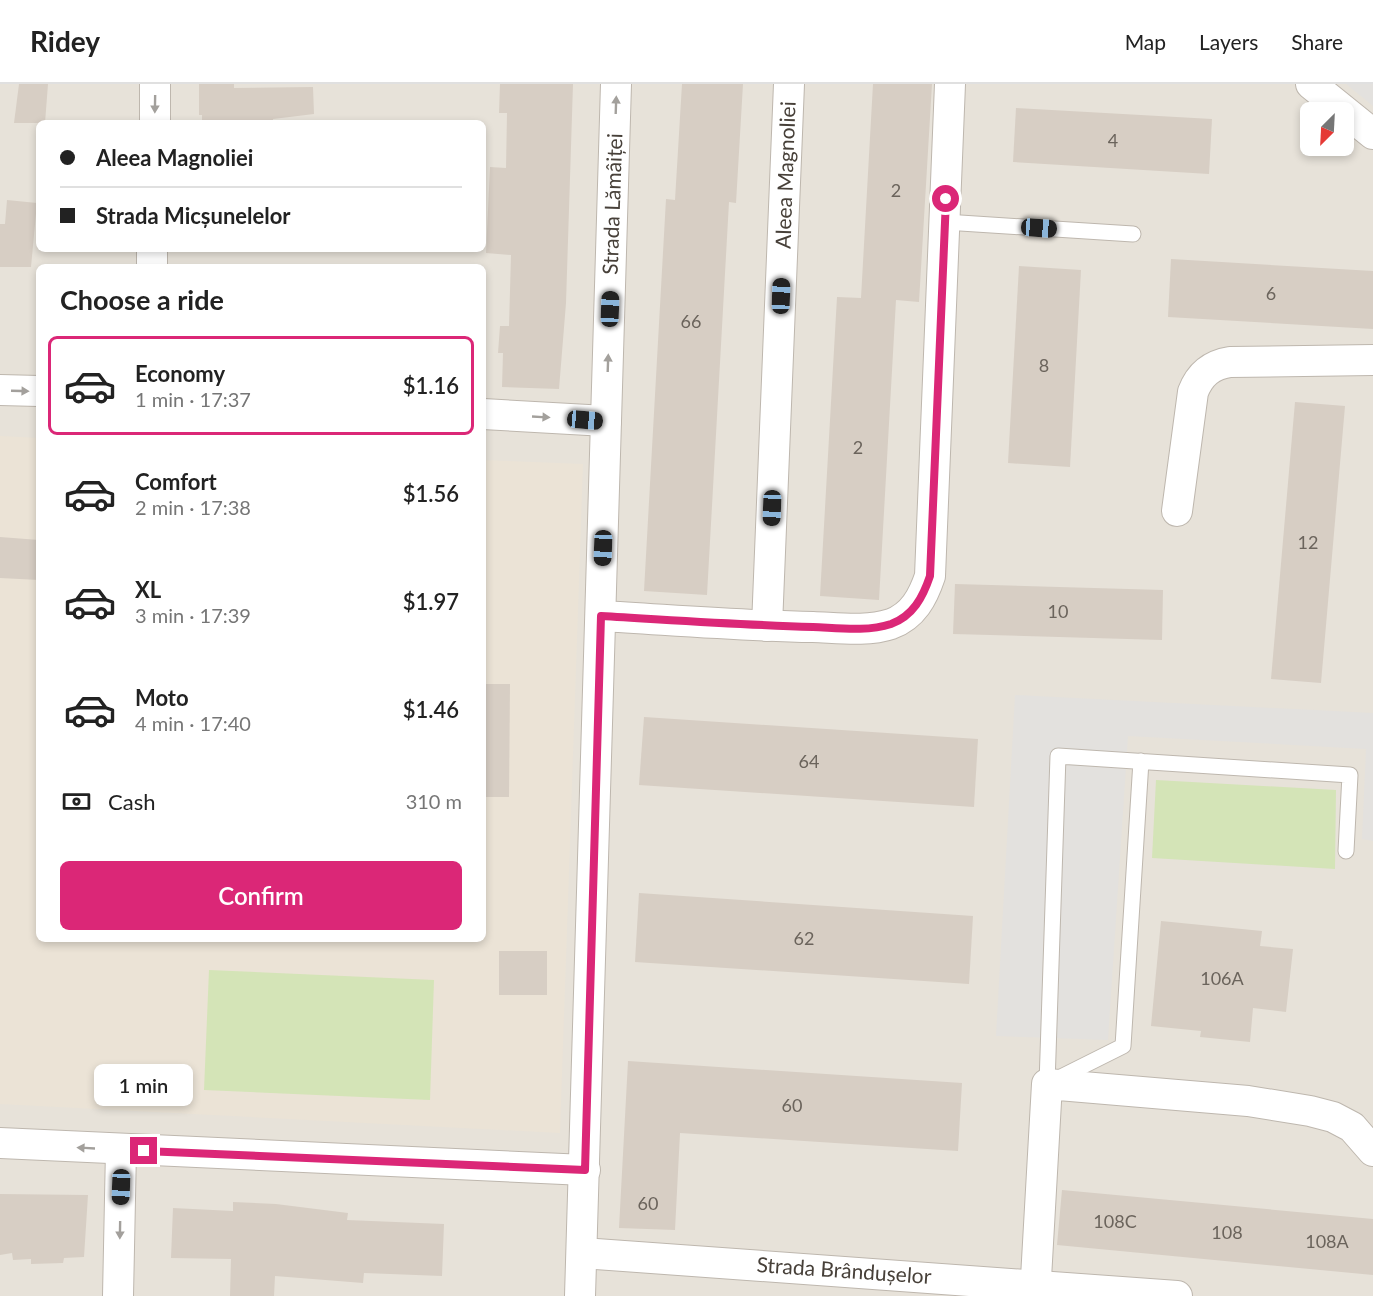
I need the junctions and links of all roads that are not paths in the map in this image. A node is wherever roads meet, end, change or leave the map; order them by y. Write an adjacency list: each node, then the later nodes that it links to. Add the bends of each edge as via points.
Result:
1 (155, 84): 6 (street, one-way to 6)
2 (616, 84): 14 (street, Strada Lămâiței, one-way to 2)
3 (789, 84): 17 (street, Aleea Magnoliei)
4 (950, 84): 8 (street)
5 (1311, 84): 7 (street)
6 (155, 120)
7 (1373, 134)
8 (945, 222): 9 (lane); 17 (street, via 930,576 923,597 908,614 874,628)
9 (1133, 234)
10 (1373, 360): 15 (street, via 1230,362 1206,371 1192,392)
11 (0, 390): 12 (street, one-way to 12)
12 (36, 391)
13 (486, 414): 14 (street, one-way to 14)
14 (606, 421): 16 (street, Strada Lămâiței)
15 (1177, 510)
16 (601, 616): 17 (street); 24 (street, Strada Lămâiței)
17 (767, 626)
18 (1141, 761): 19 (lane, via 1350,775); 20 (lane, via 1123,1046); 20 (lane, via 1058,756)
19 (1346, 851)
20 (1047, 1084): 23 (street, via 1248,1101 1310,1111 1352,1127); 26 (street)
21 (0, 1143): 22 (street, one-way to 21)
22 (121, 1150): 24 (street); 27 (street, one-way to 27)
23 (1373, 1150)
24 (585, 1170): 25 (street, Strada Lămâiței)
25 (582, 1253): 26 (street, Strada Brândușelor); 28 (street, Strada Lămâiței)
26 (1035, 1290): 29 (street, Strada Brândușelor)
27 (118, 1296)
28 (580, 1296)
29 (1177, 1296)

